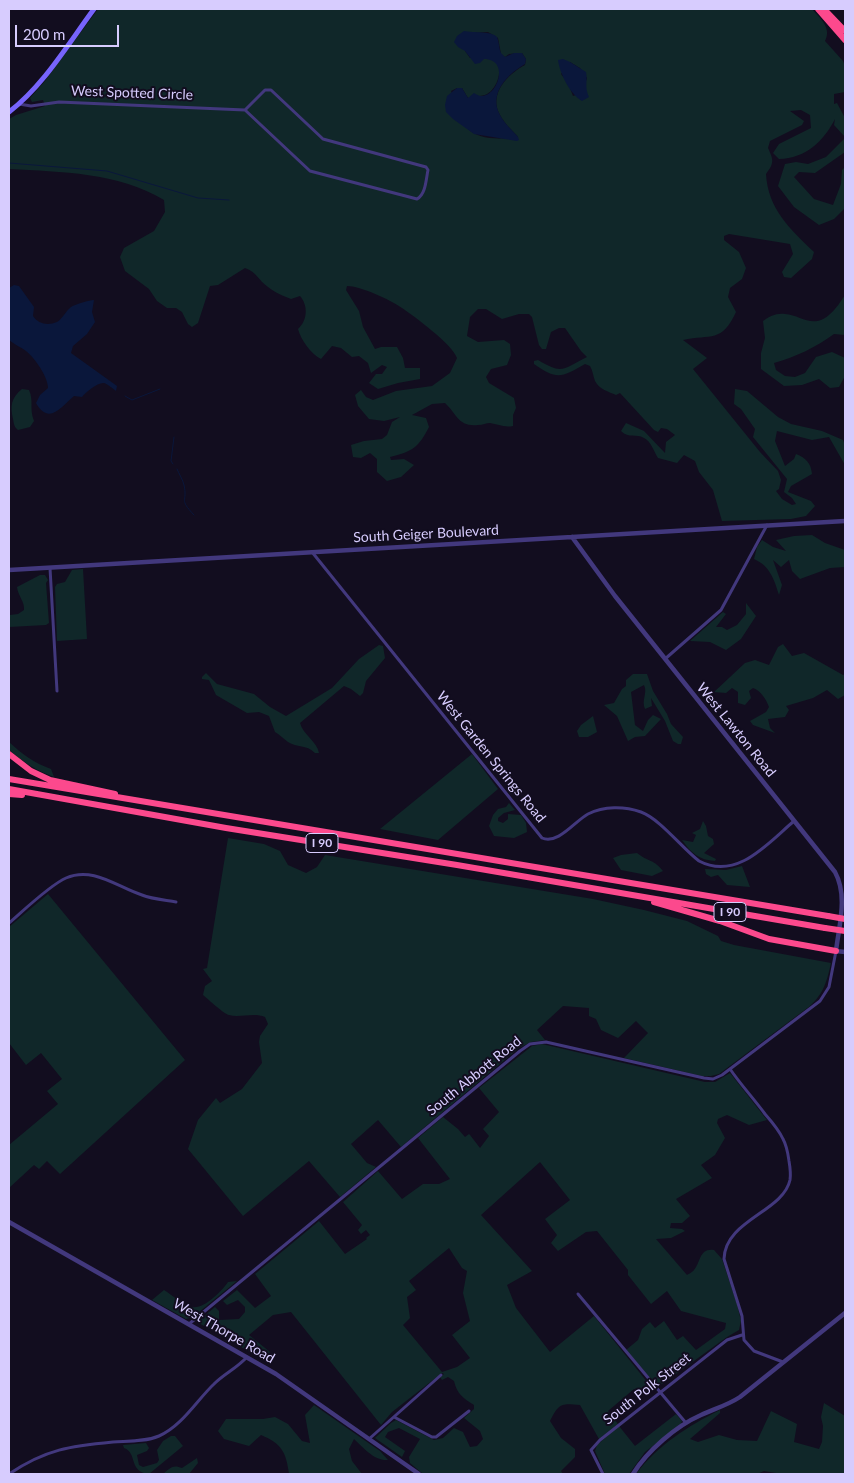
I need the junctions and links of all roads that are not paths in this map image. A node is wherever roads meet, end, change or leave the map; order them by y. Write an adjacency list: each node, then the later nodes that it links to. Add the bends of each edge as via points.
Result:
1 (94, 9): 6 (main road, via 38,84)
2 (818, 9): 5 (highway)
3 (824, 9): 4 (highway)
4 (845, 31)
5 (845, 40)
6 (19, 104): 7 (street, West Spotted Circle, via 31,106 59,102); 8 (main road)
7 (245, 110): 7 (street, via 310,171 417,199 423,194 426,166 323,139 271,90 265,90)
8 (9, 112)
9 (845, 521): 10 (street, South Geiger Boulevard)
10 (767, 525): 11 (street, South Geiger Boulevard); 15 (street, via 721,610)
11 (572, 537): 12 (street, South Geiger Boulevard); 15 (street, West Lawton Road)
12 (312, 552): 13 (street, South Geiger Boulevard); 23 (street, West Garden Springs Road, via 544,839 555,838 596,811 626,809 651,817 700,862 724,867 750,858)
13 (50, 567): 14 (street, South Geiger Boulevard); 16 (street)
14 (9, 570)
15 (665, 659): 23 (street, West Lawton Road)
16 (57, 691)
17 (9, 754): 22 (highway, via 31,771 50,780)
18 (9, 779): 22 (highway, I 90)
19 (9, 789): 21 (highway, I 90)
20 (9, 794): 21 (highway)
21 (42, 794): 25 (highway, I 90, via 226,828)
22 (140, 802): 27 (highway, I 90, bridge)
23 (794, 821): 24 (street, West Lawton Road, via 835,872)
24 (844, 893): 30 (street, West Lawton Road)
25 (636, 895): 29 (highway, I 90, bridge); 30 (highway, via 720,920 769,939)
26 (176, 902): 28 (street, via 143,896 101,876 86,874 66,878 56,884)
27 (845, 919)
28 (9, 923)
29 (845, 931)
30 (836, 951): 31 (street); 32 (street, South Abbott Road, via 829,986 820,1001)
31 (845, 952)
32 (730, 1069): 36 (street, South Abbott Road, via 713,1079 704,1078 546,1042 530,1044); 37 (street, via 782,1137 788,1152 790,1172 790,1181 780,1197 732,1236 724,1251 742,1316)
33 (9, 1222): 36 (street, West Thorpe Road)
34 (578, 1294): 41 (street)
35 (845, 1313): 39 (street)
36 (189, 1324): 38 (street, West Thorpe Road)
37 (742, 1335): 39 (street, via 754,1351); 41 (street, South Polk Street, via 727,1340)
38 (247, 1357): 45 (street, West Thorpe Road, via 301,1391); 46 (street, via 160,1436 60,1449 40,1456)
39 (784, 1362): 44 (street, via 737,1400)
40 (441, 1375): 43 (street)
41 (659, 1393): 44 (street); 48 (street, South Polk Street, via 591,1450)
42 (469, 1411): 43 (street, via 436,1437)
43 (394, 1417): 45 (street)
44 (686, 1423): 49 (street, via 653,1449)
45 (368, 1440): 47 (street, West Thorpe Road)
46 (9, 1474)
47 (419, 1474)
48 (603, 1474)
49 (633, 1474)

